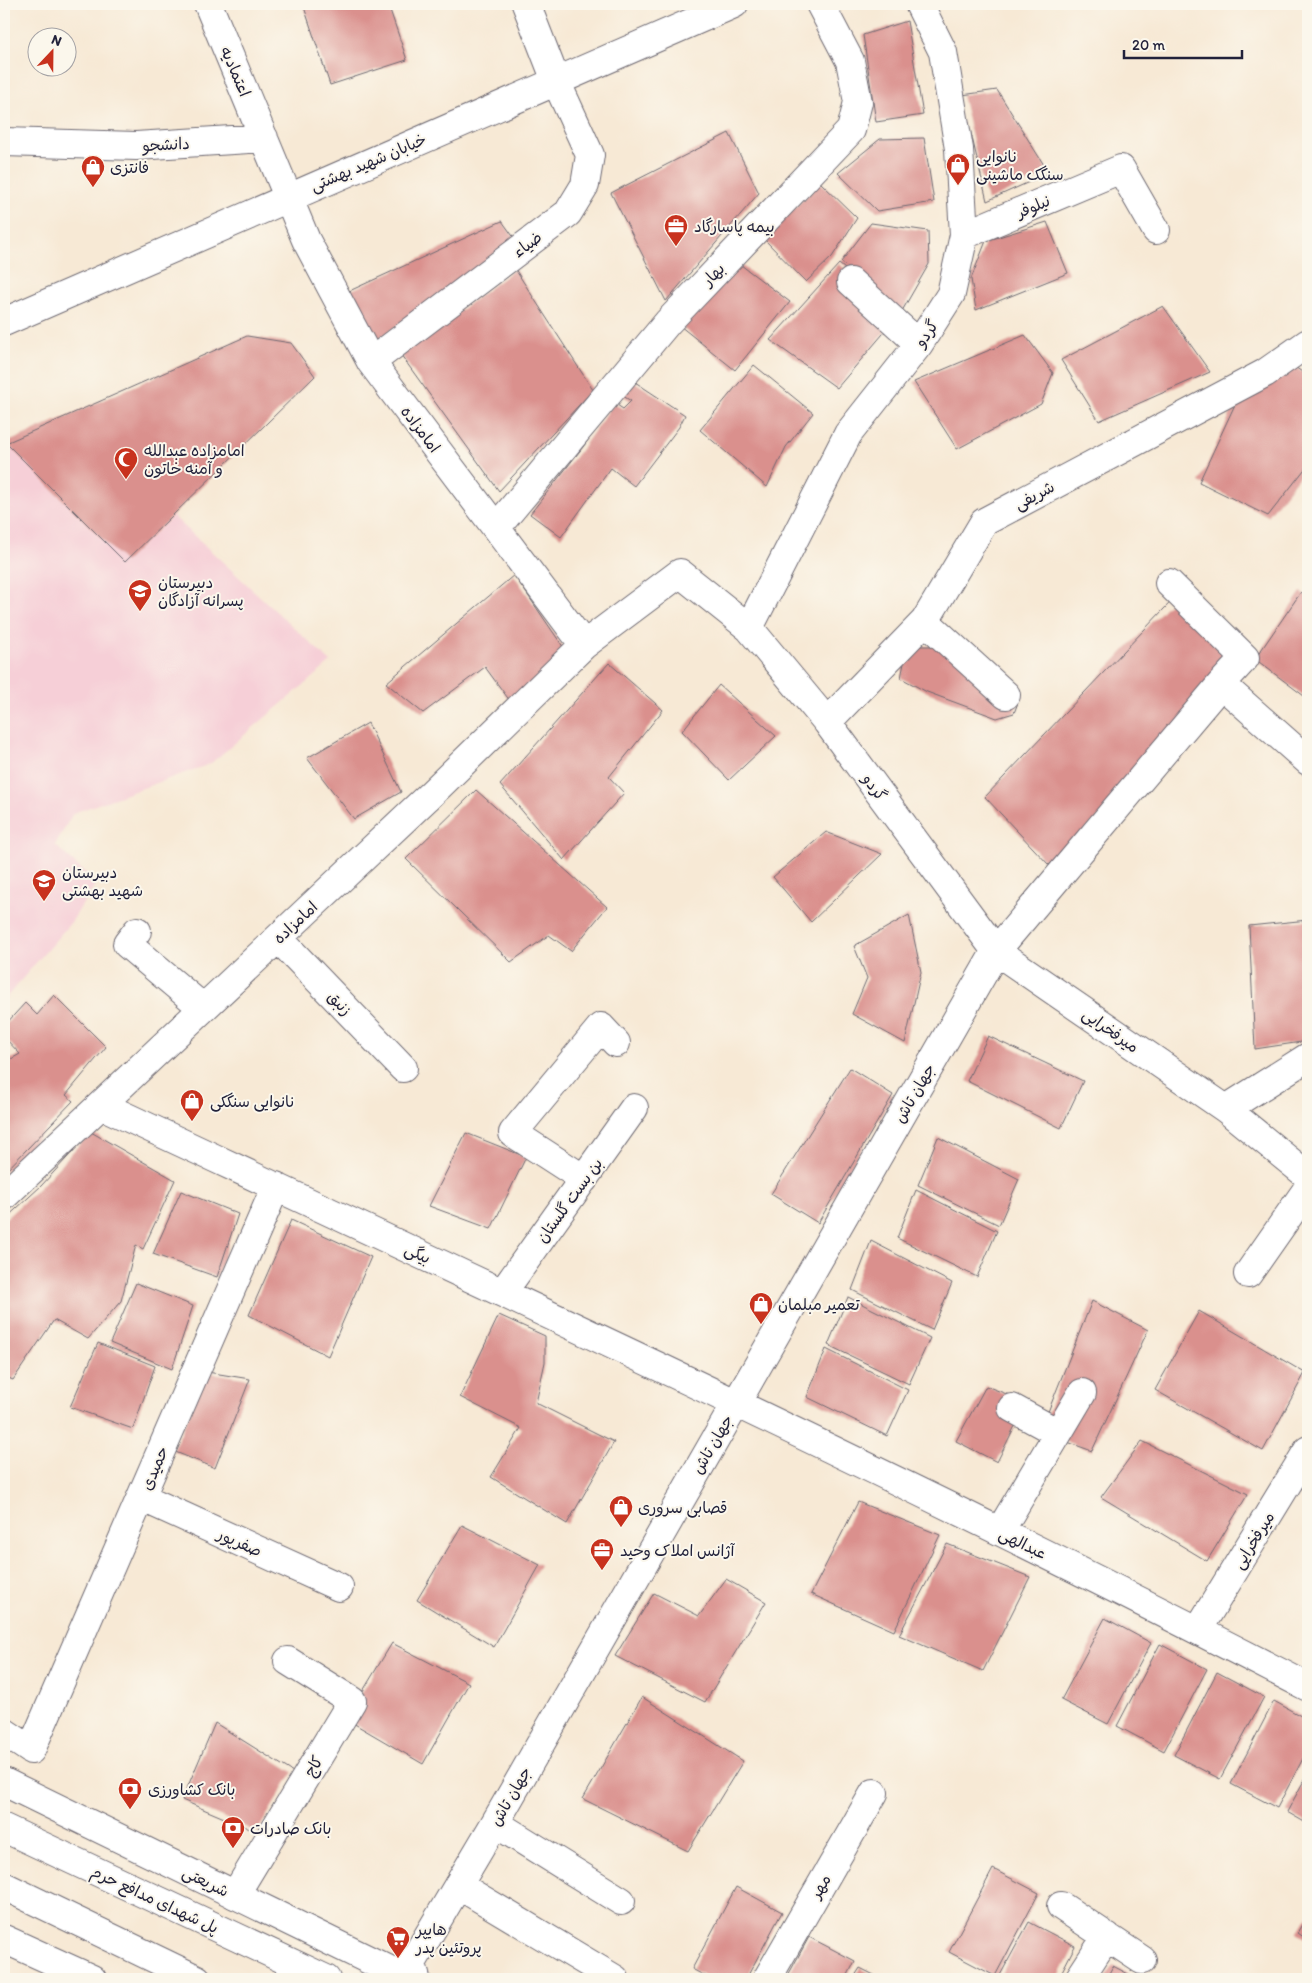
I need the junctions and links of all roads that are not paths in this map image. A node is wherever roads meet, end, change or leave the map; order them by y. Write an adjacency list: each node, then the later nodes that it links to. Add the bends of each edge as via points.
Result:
1 (208, 4): 7 (street, اعتمادیه)
2 (526, 4): 6 (street, ضیاء)
3 (734, 4): 6 (street, خیابان شهید بهشتی)
4 (820, 4): 17 (street, بهار, via 850,61 858,102 851,130 668,322)
5 (919, 4): 11 (street, گردو, via 943,52 959,149)
6 (556, 81): 9 (street, خیابان شهید بهشتی); 16 (street, ضیاء, via 590,155 585,185 568,213)
7 (264, 138): 8 (street, دانشجو, via 136,146); 9 (street)
8 (4, 142)
9 (288, 196): 13 (street, خیابان شهید بهشتی); 16 (street, امامزاده, via 306,240)
10 (1156, 230): 11 (street, نیلوفر, via 1121,169)
11 (964, 235): 15 (street, گردو, via 951,294)
12 (851, 282): 15 (street)
13 (4, 322)
14 (1308, 343): 20 (street, شریفی, via 1265,373 984,522)
15 (919, 344): 21 (street, گردو, via 848,434)
16 (371, 362): 17 (street, امامزاده)
17 (496, 528): 22 (street, امامزاده)
18 (680, 573): 21 (street, گردو); 22 (street, امامزاده)
19 (1169, 583): 23 (street, جهان تاش, via 1245,658)
20 (925, 621): 24 (street); 25 (street, شریفی)
21 (750, 628): 25 (street, گردو)
22 (584, 645): 28 (street, امامزاده)
23 (1221, 684): 26 (street); 29 (street, جهان تاش)
24 (1006, 695)
25 (827, 722): 29 (street, گردو)
26 (1308, 761)
27 (137, 931): 30 (street, via 127,944)
28 (278, 938): 30 (street, امامزاده); 33 (street, زنبق)
29 (996, 951): 36 (street, میرفخرایی); 45 (street, جهان تاش)
30 (203, 1008): 34 (street, امامزاده)
31 (616, 1042): 38 (street, via 601,1027 513,1133)
32 (1308, 1057): 36 (street)
33 (403, 1068)
34 (100, 1104): 39 (street, بیگی); 41 (street, امامزاده)
35 (634, 1108): 38 (street, بن بست گلستان)
36 (1226, 1109): 37 (street, میرفخرایی)
37 (1308, 1176)
38 (584, 1179): 43 (street, بن بست گلستان)
39 (276, 1186): 43 (street, بیگی); 49 (street, حمیدی)
40 (1308, 1188): 42 (street)
41 (4, 1196)
42 (1248, 1274)
43 (503, 1292): 45 (street, بیگی)
44 (1082, 1393): 47 (street)
45 (736, 1402): 50 (street, عبدالهی); 58 (street, جهان تاش)
46 (1012, 1408): 47 (street)
47 (1058, 1433): 50 (street)
48 (1308, 1450): 52 (street, میرفخرایی)
49 (141, 1497): 51 (street, صفرپور); 55 (street, حمیدی, via 31,1750)
50 (1000, 1531): 52 (street, عبدالهی)
51 (339, 1587)
52 (1198, 1630): 54 (street, عبدالهی)
53 (288, 1662): 62 (street, کاج, via 352,1702)
54 (1308, 1687)
55 (4, 1732)
56 (4, 1782): 62 (street, شریعتی)
57 (874, 1793): 73 (street, مهر)
58 (495, 1823): 60 (street, جهان تاش); 63 (street)
59 (4, 1828): 69 (street, پل شهدای مدافع حرم)
60 (458, 1885): 68 (street, جهان تاش); 72 (street)
61 (4, 1886): 71 (street)
62 (235, 1894): 68 (street, شریعتی)
63 (621, 1901)
64 (1061, 1906): 65 (street)
65 (1106, 1936): 67 (street); 74 (street)
66 (4, 1938): 70 (street)
67 (1142, 1960)
68 (406, 1972)
69 (316, 1975)
70 (92, 1979)
71 (197, 1979)
72 (615, 1979)
73 (767, 1979)
74 (1079, 1979)

